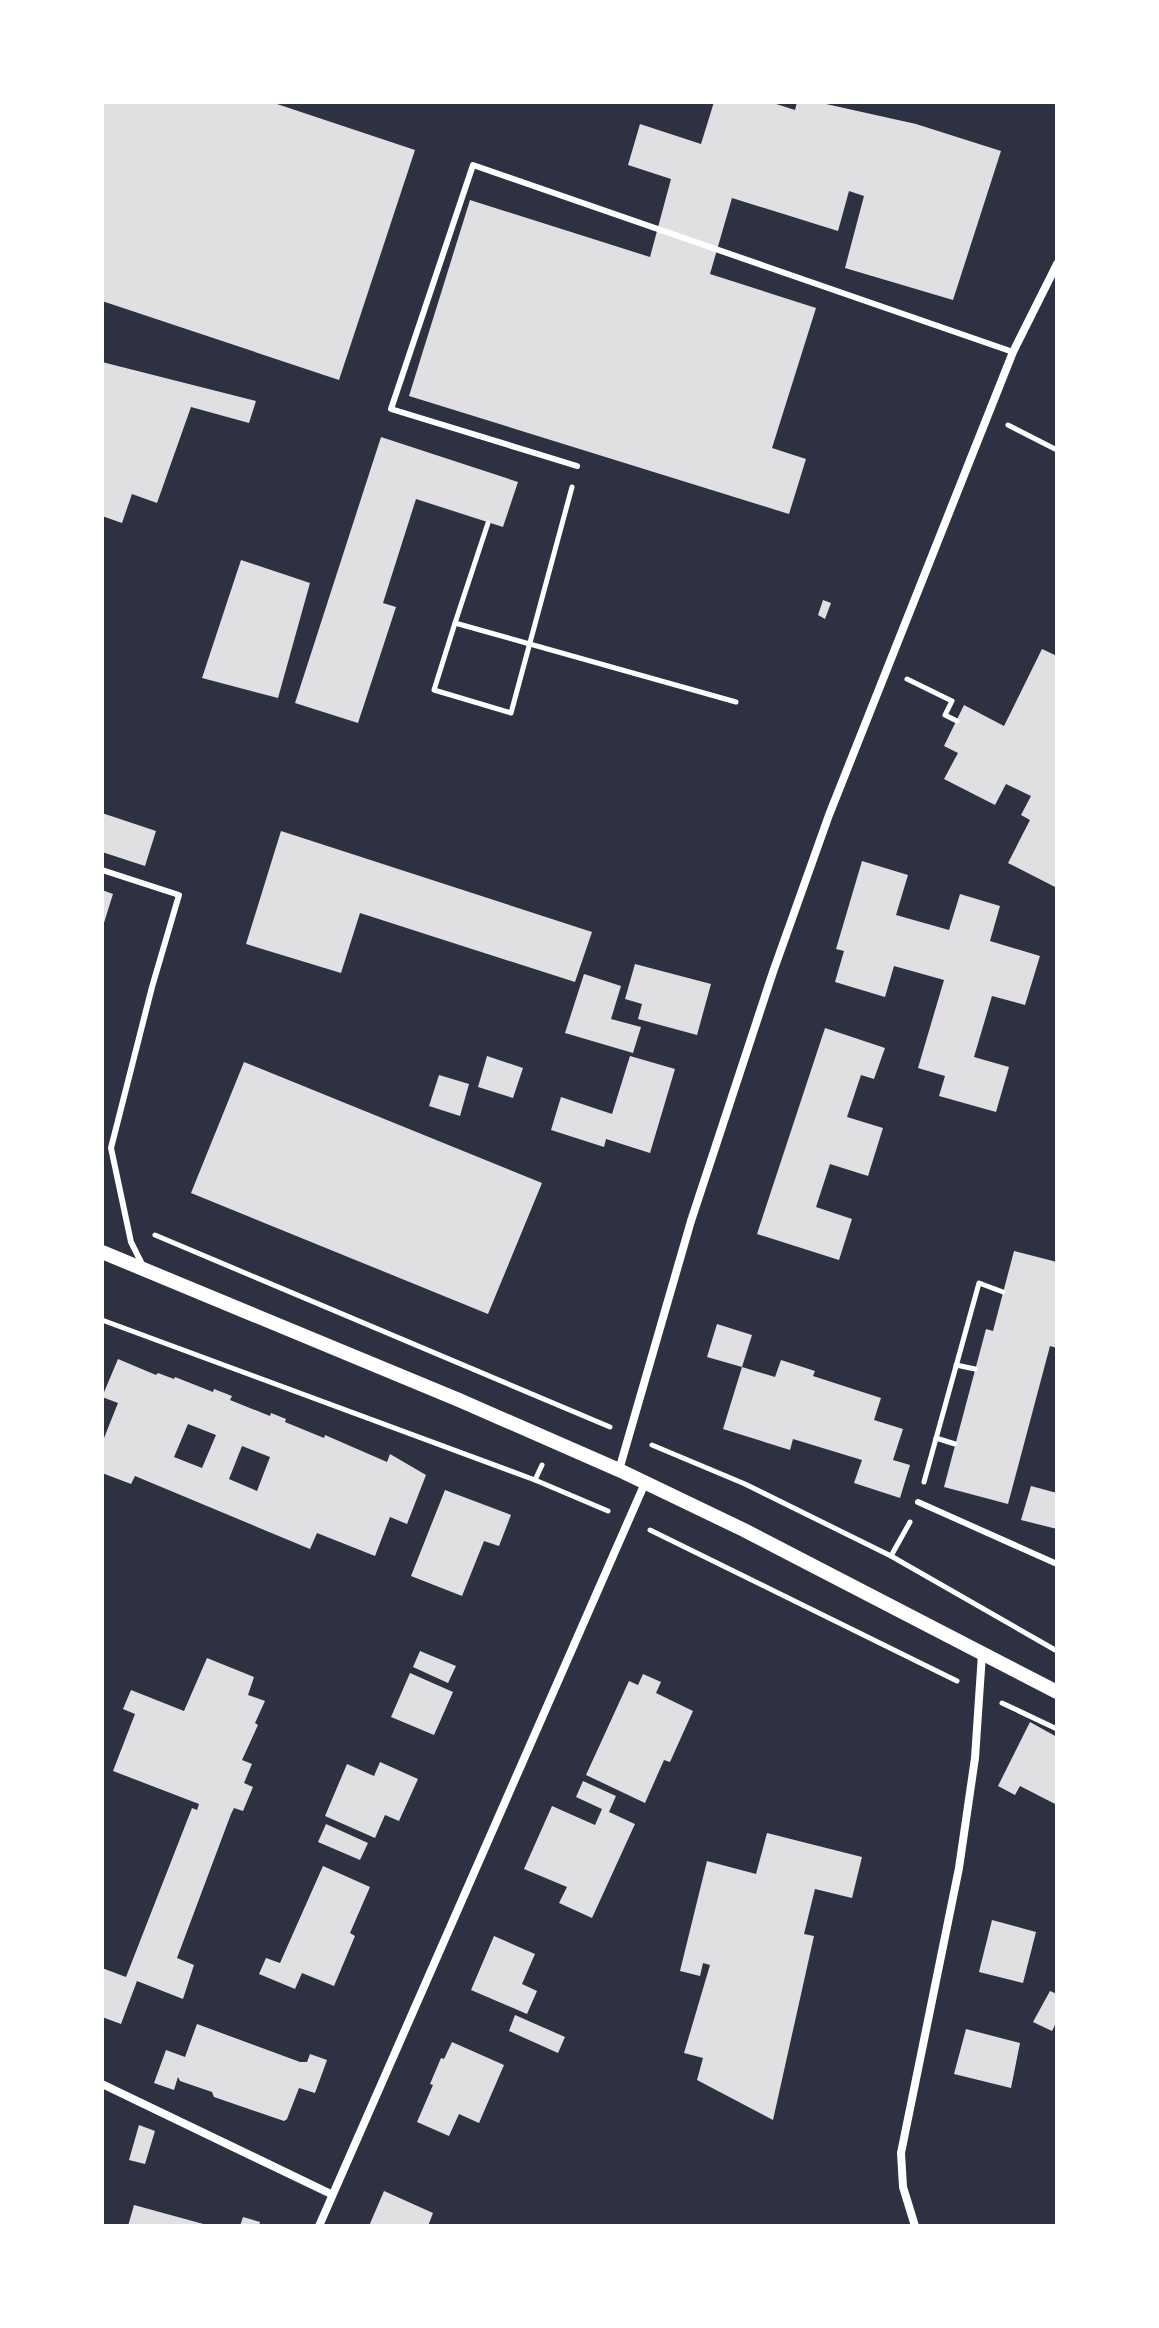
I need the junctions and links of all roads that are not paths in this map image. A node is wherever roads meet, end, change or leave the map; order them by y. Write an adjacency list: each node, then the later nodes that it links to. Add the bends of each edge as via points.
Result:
1 (1057, 264): 2 (street)
2 (1013, 352): 3 (lane, via 473,165 391,409); 7 (street, via 829,815 773,972 691,1221)
3 (577, 466)
4 (102, 870): 6 (lane, via 179,895 111,1148 131,1242)
5 (102, 1252): 6 (street)
6 (144, 1269): 7 (street)
7 (619, 1470): 8 (street)
8 (645, 1483): 11 (street); 14 (street)
9 (918, 1502): 10 (lane)
10 (1057, 1564)
11 (982, 1654): 12 (street); 16 (street, via 975,1758 959,1868 901,2153 903,2187)
12 (1057, 1692)
13 (102, 2084): 14 (street)
14 (331, 2194): 15 (street)
15 (319, 2226)
16 (915, 2226)

